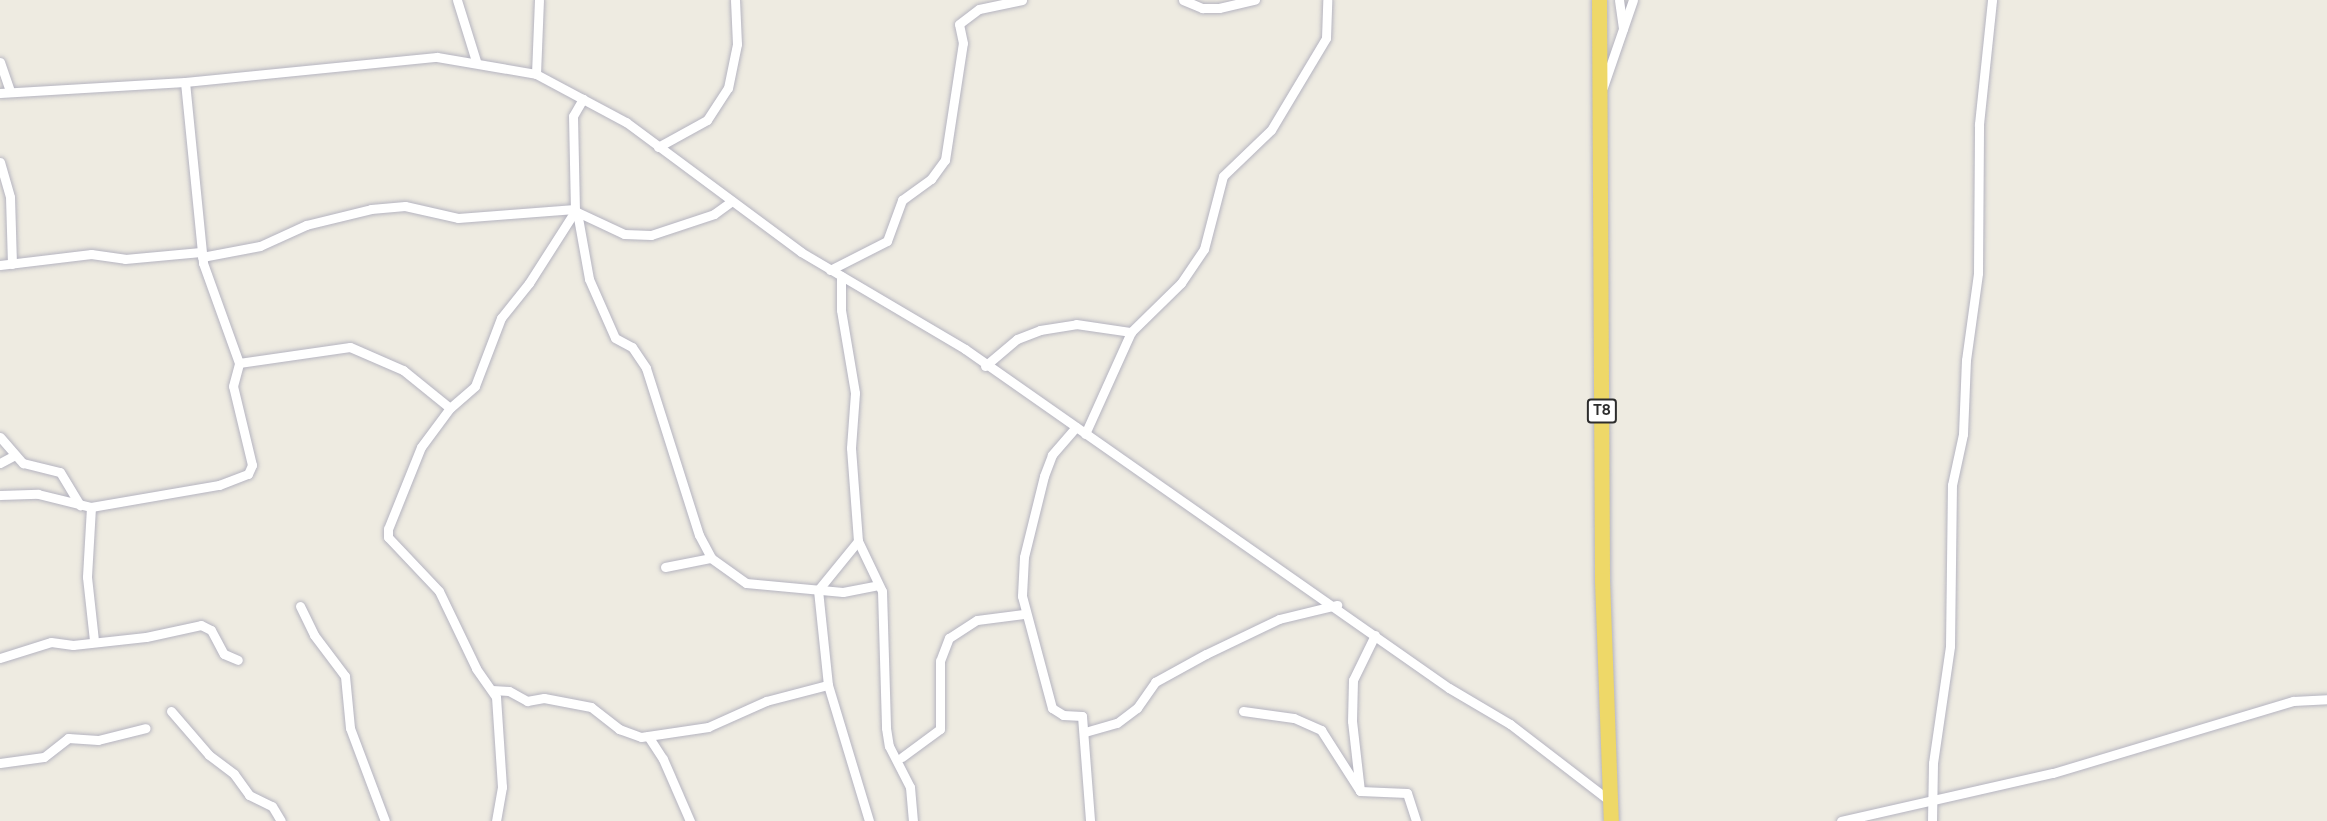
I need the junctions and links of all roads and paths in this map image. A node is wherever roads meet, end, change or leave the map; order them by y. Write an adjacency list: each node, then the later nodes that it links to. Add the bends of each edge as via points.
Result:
1 (457, 0): 13 (street)
2 (539, 0): 15 (street)
3 (735, 0): 20 (street, via 737,44 728,88 707,120)
4 (1183, 0): 5 (street, via 1202,8 1219,9)
5 (1255, 0)
6 (1327, 0): 29 (street, via 1326,38 1271,130 1223,176 1204,249 1194,267)
7 (1599, 0): 18 (highway, T8)
8 (1619, 0): 12 (street)
9 (1633, 0): 12 (street)
10 (1992, 0): 64 (street, via 1979,124 1977,281 1966,360 1963,434 1952,484 1950,646)
11 (1018, 1): 27 (street, via 981,8 959,24 963,43 945,160 931,179 902,200 886,241)
12 (1623, 31): 18 (street)
13 (476, 61): 15 (street); 16 (street, via 437,57 375,61)
14 (0, 62): 17 (street)
15 (536, 74): 19 (street)
16 (185, 82): 17 (street); 24 (street)
17 (5, 92)
18 (1601, 92): 65 (highway, T8, via 1602,580)
19 (583, 99): 20 (street); 23 (street, via 573,116)
20 (658, 147): 22 (street)
21 (0, 162): 25 (street, via 10,197)
22 (732, 201): 23 (street, via 714,214 642,235 612,230); 27 (street)
23 (576, 211): 24 (street, via 458,218 405,206 370,209 306,225 260,246); 32 (street, via 501,318 475,386); 42 (street, via 589,279 615,338 632,347 646,368 699,535)
24 (202, 254): 25 (street, via 125,259 91,254); 30 (street)
25 (12, 264): 26 (street)
26 (0, 265)
27 (830, 270): 28 (street)
28 (841, 276): 31 (street); 41 (street, via 841,310 855,393 851,448)
29 (1131, 332): 31 (street, via 1076,324 1040,330 1017,339); 34 (street)
30 (239, 363): 32 (street, via 350,347 403,370); 40 (street, via 233,386 252,465 248,474 219,485)
31 (986, 366): 33 (street)
32 (450, 408): 54 (street, via 421,447 388,537 439,591)
33 (1076, 427): 34 (street); 48 (street, via 1052,455 1044,476 1022,570)
34 (1085, 434): 46 (street)
35 (0, 437): 36 (street)
36 (15, 455): 37 (street); 39 (street, via 23,463 57,469)
37 (0, 463)
38 (0, 495): 39 (street, via 38,494)
39 (80, 506): 40 (street)
40 (91, 507): 50 (street, via 87,577)
41 (858, 541): 44 (street); 45 (street)
42 (711, 558): 43 (street); 45 (street, via 746,583)
43 (665, 567)
44 (878, 585): 45 (street, via 843,592); 71 (street, via 886,625 886,728 889,746 910,787)
45 (818, 590): 53 (street)
46 (1337, 605): 49 (street); 59 (street, via 1279,619 1206,654 1155,682 1137,708 1116,723)
47 (300, 606): 67 (street, via 314,635 345,676 350,728)
48 (1024, 614): 59 (street, via 1052,708 1063,715 1079,714); 61 (street, via 977,620 949,638 940,661 940,729)
49 (1375, 634): 63 (street, via 1353,680 1352,721); 65 (street, via 1449,688 1510,724)
50 (94, 640): 51 (street, via 72,645 51,642); 52 (street, via 146,638 206,626 224,654)
51 (0, 658)
52 (238, 660)
53 (828, 685): 60 (street, via 766,700 708,727); 70 (street)
54 (492, 690): 60 (street, via 509,691 524,700 544,698 591,707 626,734); 68 (street, via 498,705 502,787)
55 (2327, 699): 64 (street, via 2293,700 2159,745 2000,787)
56 (171, 711): 66 (street, via 209,755 234,774 249,795 272,806)
57 (1244, 711): 63 (street, via 1294,718 1321,730)
58 (146, 728): 62 (street, via 104,739 68,738 44,757)
59 (1085, 732): 72 (street, via 1082,752)
60 (648, 736): 69 (street, via 663,759)
61 (902, 757)
62 (0, 763)
63 (1360, 791): 73 (street, via 1407,793)
64 (1930, 800): 75 (street); 76 (street)
65 (1610, 801): 74 (highway, T8)
66 (281, 821)
67 (385, 821)
68 (496, 821)
69 (690, 821)
70 (868, 821)
71 (913, 821)
72 (1090, 821)
73 (1416, 821)
74 (1611, 821)
75 (1841, 821)
76 (1932, 821)

